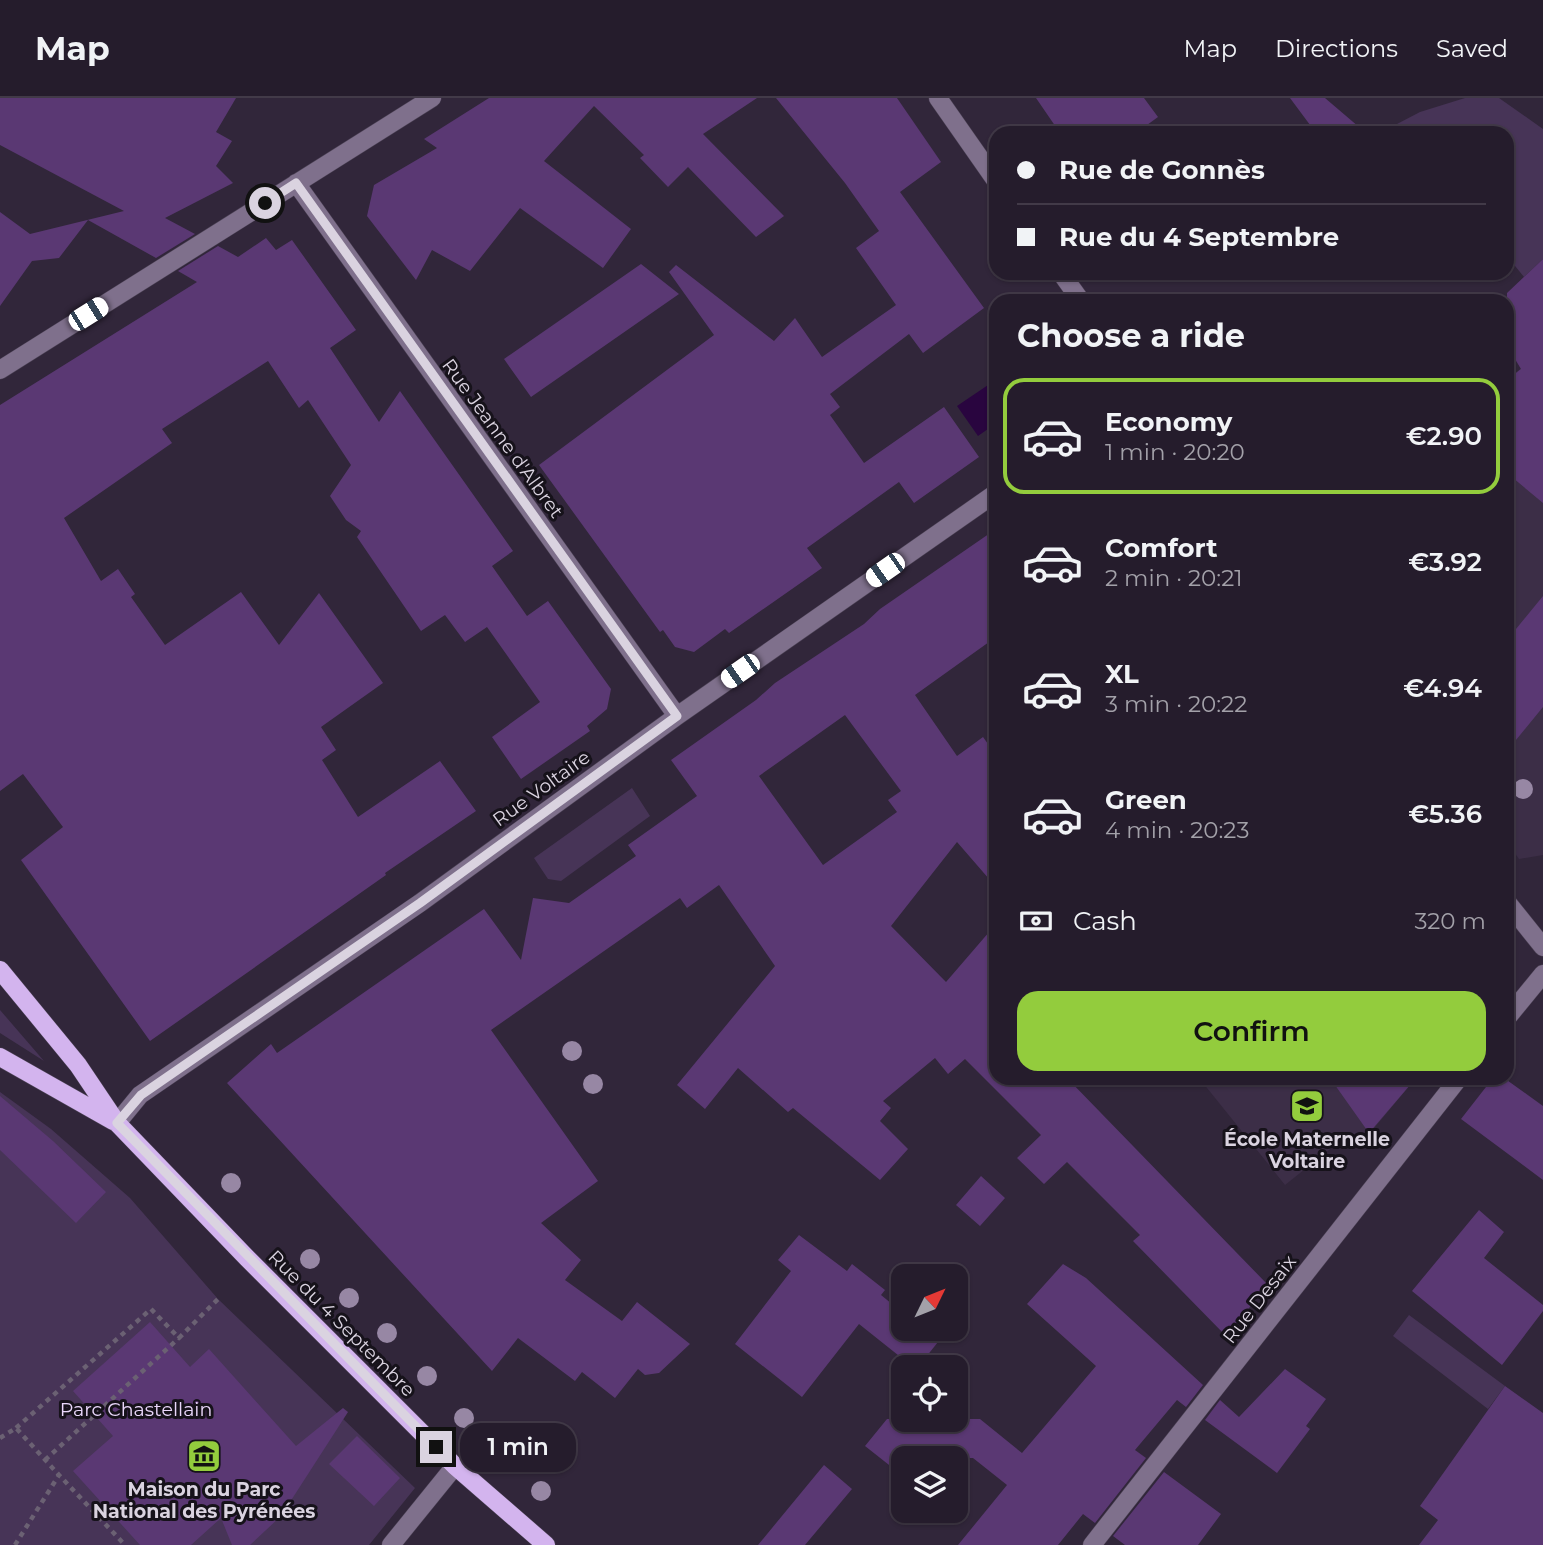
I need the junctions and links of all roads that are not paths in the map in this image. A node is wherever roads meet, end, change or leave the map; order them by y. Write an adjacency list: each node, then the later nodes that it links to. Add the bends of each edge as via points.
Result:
1 (432, 98): 4 (street)
2 (938, 98): 3 (street)
3 (989, 171)
4 (296, 183): 5 (street); 7 (street, Rue Jeanne d'Albret)
5 (0, 370)
6 (989, 498): 7 (street, Rue Voltaire)
7 (677, 716): 15 (street, Rue Voltaire, via 420,903 141,1095)
8 (1514, 911): 9 (street)
9 (1543, 947)
10 (0, 970): 15 (main road, Rue du 4 Septembre, via 78,1065)
11 (1543, 974): 12 (street)
12 (1514, 1009)
13 (0, 1057): 15 (main road, Rue du 4 Septembre)
14 (1453, 1085): 19 (street, Rue Desaix)
15 (117, 1123): 16 (main road, Rue du 4 Septembre)
16 (455, 1466): 17 (street); 18 (main road, Rue du 4 Septembre)
17 (391, 1545)
18 (546, 1545)
19 (1092, 1545)

